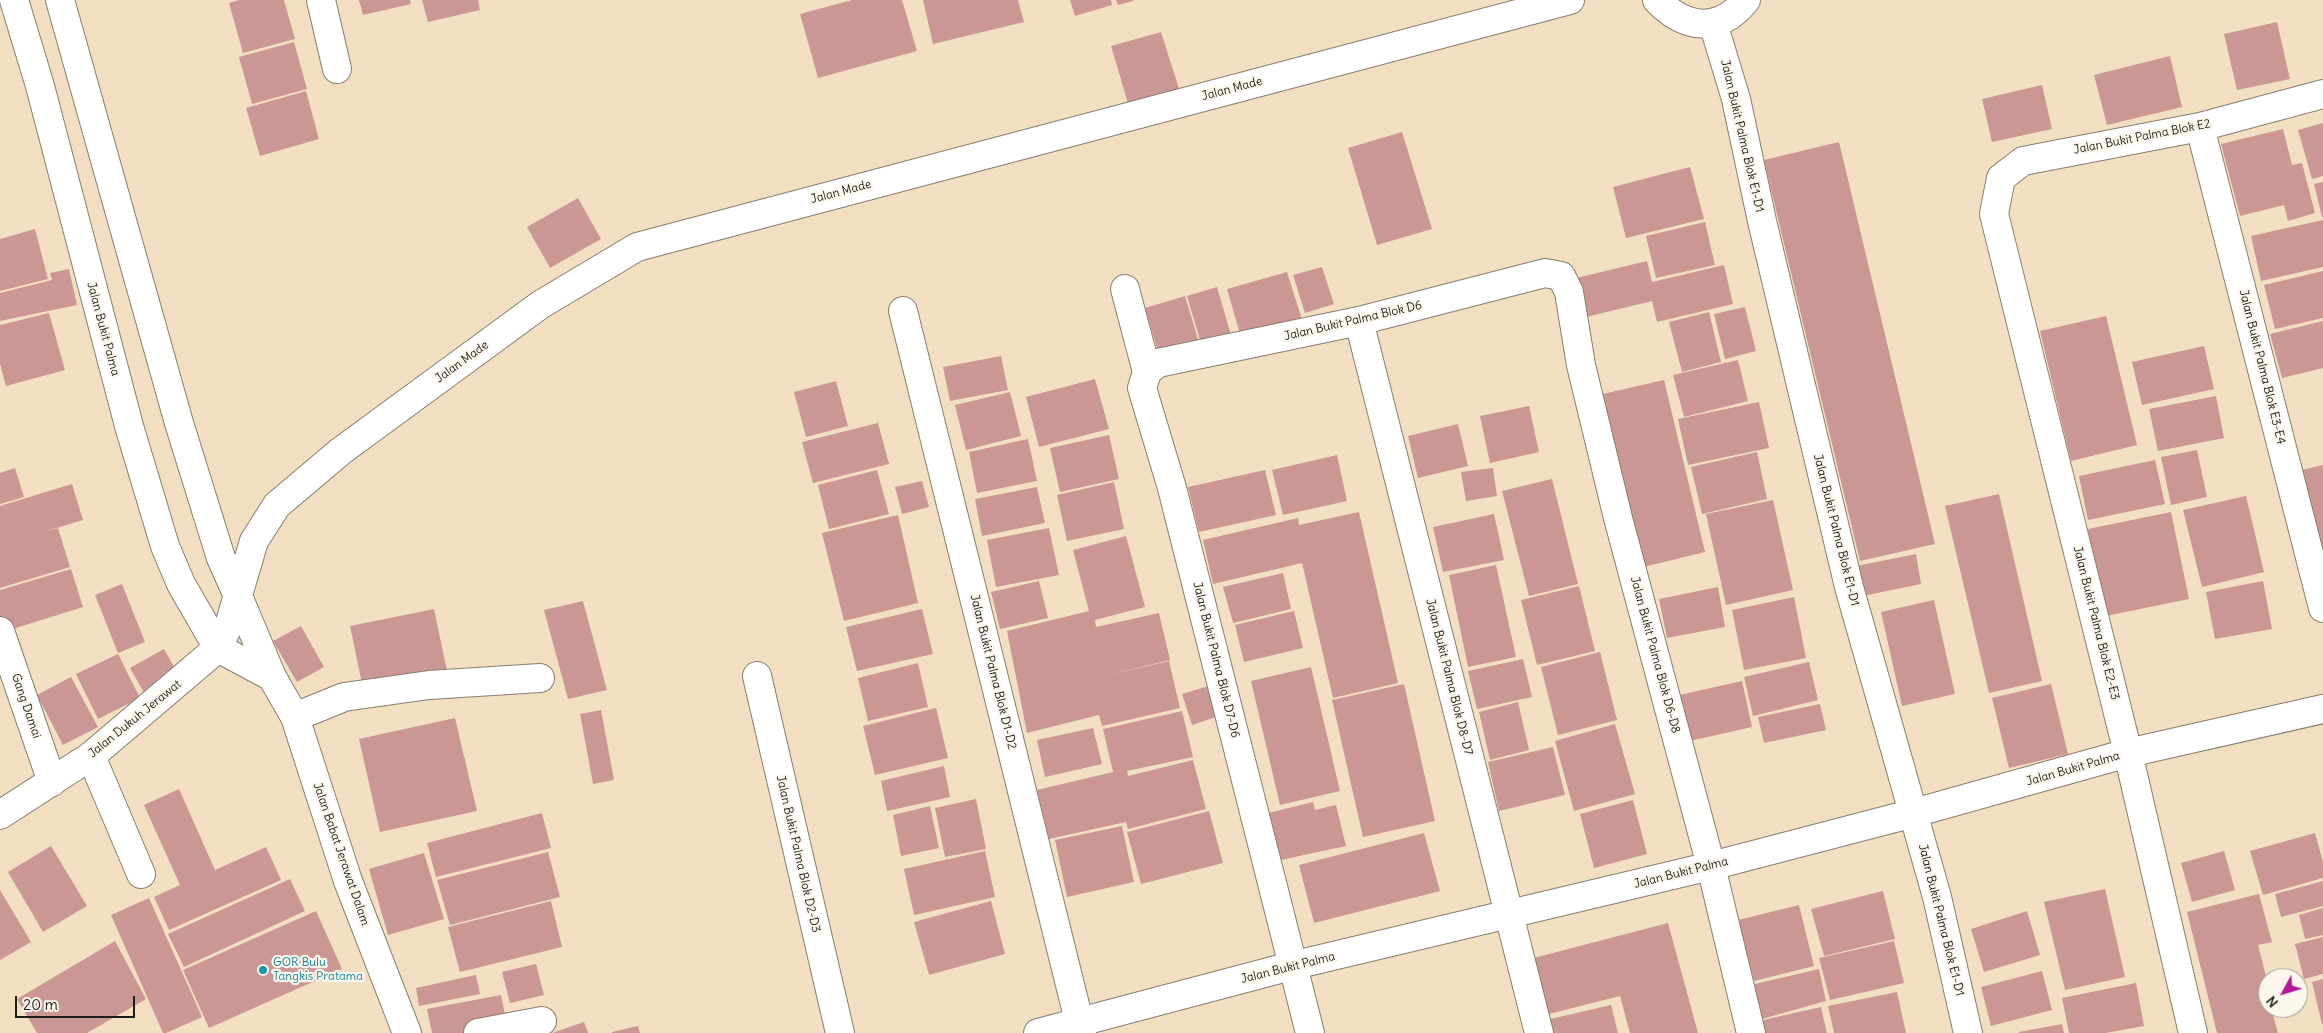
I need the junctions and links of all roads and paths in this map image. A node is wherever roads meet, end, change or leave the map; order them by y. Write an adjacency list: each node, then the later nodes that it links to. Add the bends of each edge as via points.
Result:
1 (14, 0): 20 (street, Jalan Bukit Palma, via 40,86 129,426 165,546 181,584)
2 (60, 0): 17 (street, via 179,423 218,549)
3 (321, 0): 8 (street)
4 (1570, 0): 17 (street, Jalan Made, via 637,247 540,305 341,451 278,505 254,541)
5 (1657, 0): 7 (street, via 1671,14 1690,22)
6 (1746, 0): 7 (street, via 1730,16)
7 (1714, 23): 29 (street, Jalan Bukit Palma Blok E1-D1, via 1736,99 1849,587)
8 (337, 69)
9 (2323, 94): 10 (street, Jalan Bukit Palma Blok E2)
10 (2200, 127): 11 (street, Jalan Bukit Palma Blok E2, via 2023,161 2001,178); 18 (street, Jalan Bukit Palma Blok E3-E4)
11 (1994, 214): 26 (street, Jalan Bukit Palma Blok E2-E3)
12 (1561, 276): 15 (street, Jalan Bukit Palma Blok D6, via 1545,274); 31 (street, Jalan Bukit Palma Blok D6-D8, via 1569,292 1590,404)
13 (1125, 289): 16 (street, Jalan Bukit Palma Blok D7-D6)
14 (903, 311): 36 (street, Jalan Bukit Palma Blok D1-D2)
15 (1358, 321): 16 (street, Jalan Bukit Palma Blok D6, via 1158,363); 33 (street, Jalan Bukit Palma Blok D8-D7)
16 (1147, 372): 34 (street, Jalan Bukit Palma Blok D7-D6, via 1142,388 1172,488)
17 (238, 596): 20 (street, Jalan Dukuh Jerawat); 22 (street, Jalan Babat Jerawat Dalam)
18 (2323, 608)
19 (0, 631): 28 (street, Gang Damai)
20 (218, 648): 22 (street); 27 (street, Jalan Dukuh Jerawat)
21 (757, 676): 39 (street, Jalan Bukit Palma Blok D2-D3)
22 (272, 677): 25 (street, Jalan Babat Jerawat Dalam)
23 (540, 678): 25 (street, via 429,685 344,697)
24 (2323, 709): 26 (street, Jalan Bukit Palma)
25 (296, 717): 37 (street, Jalan Babat Jerawat Dalam, via 348,881)
26 (2128, 753): 29 (street, Jalan Bukit Palma); 45 (street, Jalan Bukit Palma Blok E2-E3)
27 (91, 756): 28 (street, Jalan Dukuh Jerawat); 32 (street)
28 (52, 782): 30 (street, Jalan Dukuh Jerawat)
29 (1914, 813): 31 (street, Jalan Bukit Palma); 44 (street, Jalan Bukit Palma Blok E1-D1)
30 (0, 815)
31 (1711, 866): 33 (street, Jalan Bukit Palma); 43 (street, Jalan Bukit Palma Blok D6-D8)
32 (141, 874)
33 (1510, 914): 34 (street, Jalan Bukit Palma); 42 (street, Jalan Bukit Palma Blok D8-D7)
34 (1294, 966): 36 (street, Jalan Bukit Palma); 41 (street, Jalan Bukit Palma Blok D7-D6)
35 (542, 1021): 38 (street)
36 (1081, 1028): 40 (street, Jalan Bukit Palma)
37 (407, 1033)
38 (478, 1033)
39 (840, 1033)
40 (1038, 1033)
41 (1310, 1033)
42 (1538, 1033)
43 (1751, 1033)
44 (1968, 1033)
45 (2193, 1033)

